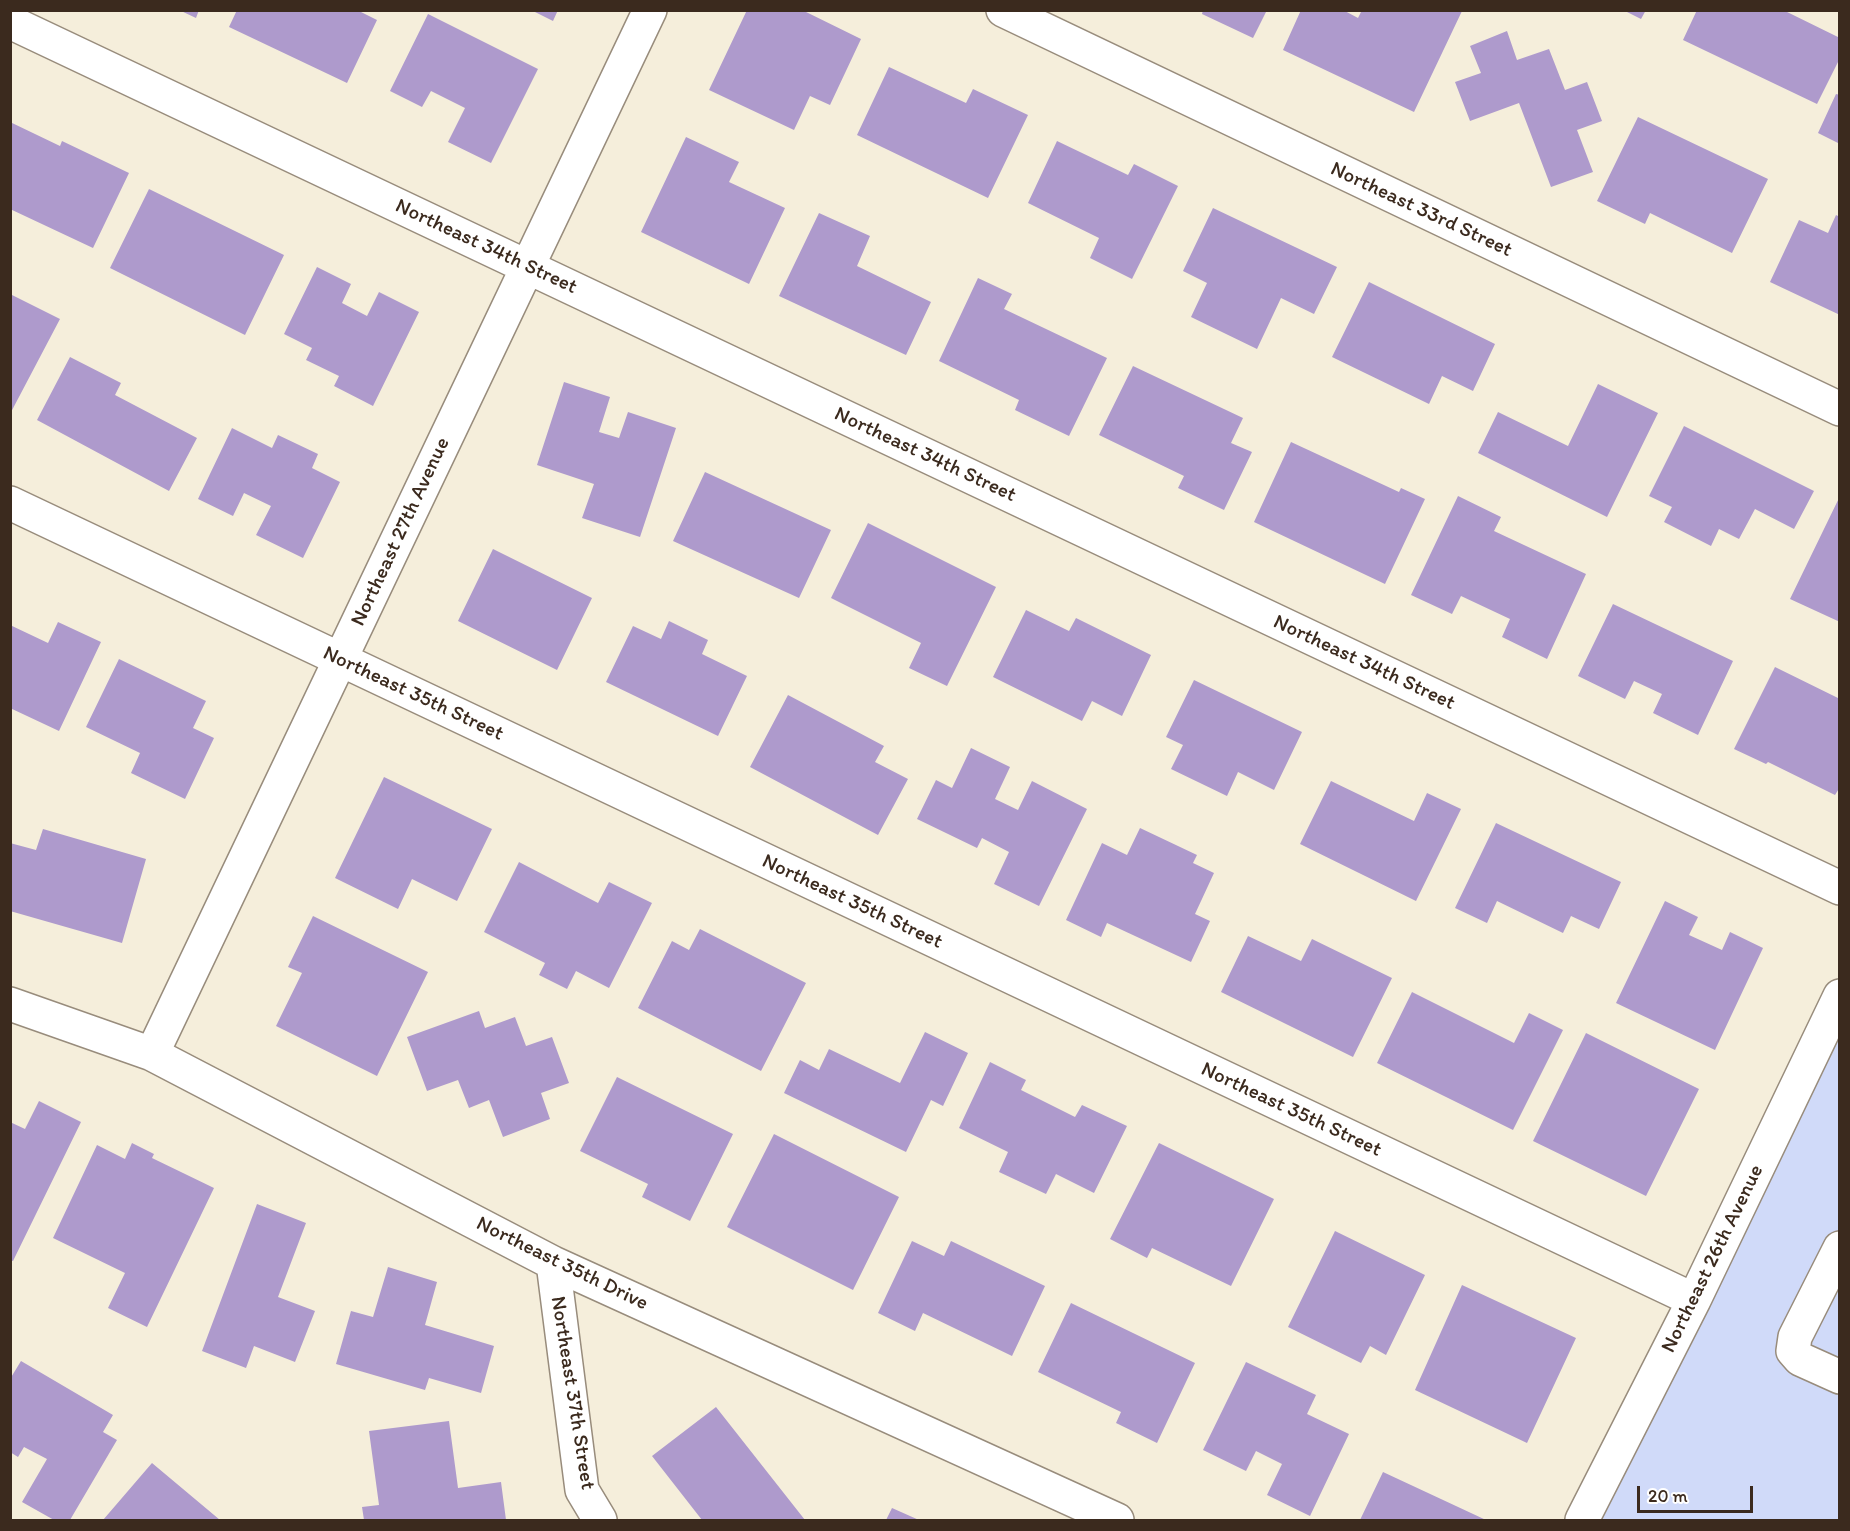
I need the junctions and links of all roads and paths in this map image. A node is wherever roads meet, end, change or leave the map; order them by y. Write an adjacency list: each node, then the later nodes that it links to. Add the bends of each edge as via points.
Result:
1 (650, 10): 4 (street, Northeast 27th Avenue)
2 (1003, 10): 5 (street, Northeast 33rd Street)
3 (10, 22): 4 (street, Northeast 34th Street)
4 (528, 267): 7 (street, Northeast 27th Avenue); 8 (street, Northeast 34th Street)
5 (1839, 409)
6 (10, 503): 7 (street, Northeast 35th Street)
7 (340, 660): 11 (street, Northeast 27th Avenue); 14 (street, Northeast 35th Street)
8 (1839, 888)
9 (1839, 996): 14 (street, Northeast 26th Avenue)
10 (10, 1004): 11 (street, Northeast 35th Drive)
11 (152, 1054): 13 (street, Northeast 35th Drive)
12 (1839, 1248): 15 (street, via 1795,1337 1793,1351 1800,1359)
13 (553, 1263): 16 (street, Northeast 37th Street, via 582,1490); 17 (street, Northeast 35th Drive)
14 (1694, 1300): 18 (street, Northeast 26th Avenue)
15 (1839, 1377)
16 (600, 1521)
17 (1118, 1521)
18 (1582, 1521)

